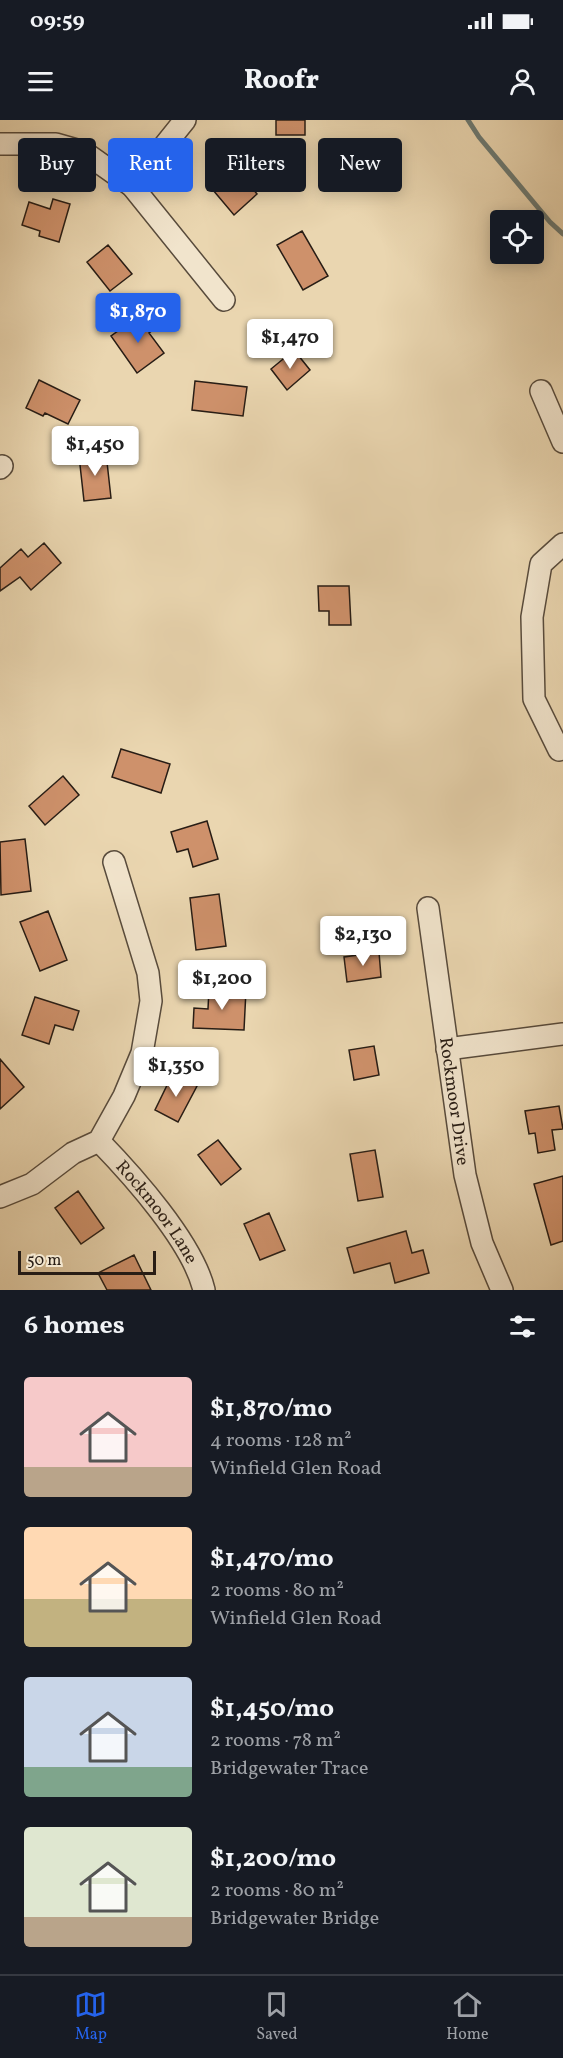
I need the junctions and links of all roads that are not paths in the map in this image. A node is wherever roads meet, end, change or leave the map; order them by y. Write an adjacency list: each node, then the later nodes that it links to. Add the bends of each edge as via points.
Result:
1 (185, 120): 2 (street)
2 (171, 138)
3 (0, 144): 4 (street, via 56,144 84,153)
4 (108, 170)
5 (137, 192): 6 (street)
6 (224, 300)
7 (541, 392): 8 (street)
8 (563, 442)
9 (563, 544): 10 (street, via 541,564 532,617 534,699)
10 (559, 750)
11 (114, 862): 15 (street, via 148,974 151,1001 142,1053)
12 (428, 908): 14 (street, Rockmoor Drive)
13 (563, 1034): 14 (street)
14 (447, 1049): 18 (street, Rockmoor Drive, via 465,1174 482,1243)
15 (99, 1141): 16 (street, via 73,1154 32,1184); 17 (street, Rockmoor Lane, via 131,1174 181,1240)
16 (0, 1197)
17 (204, 1290)
18 (502, 1290)

